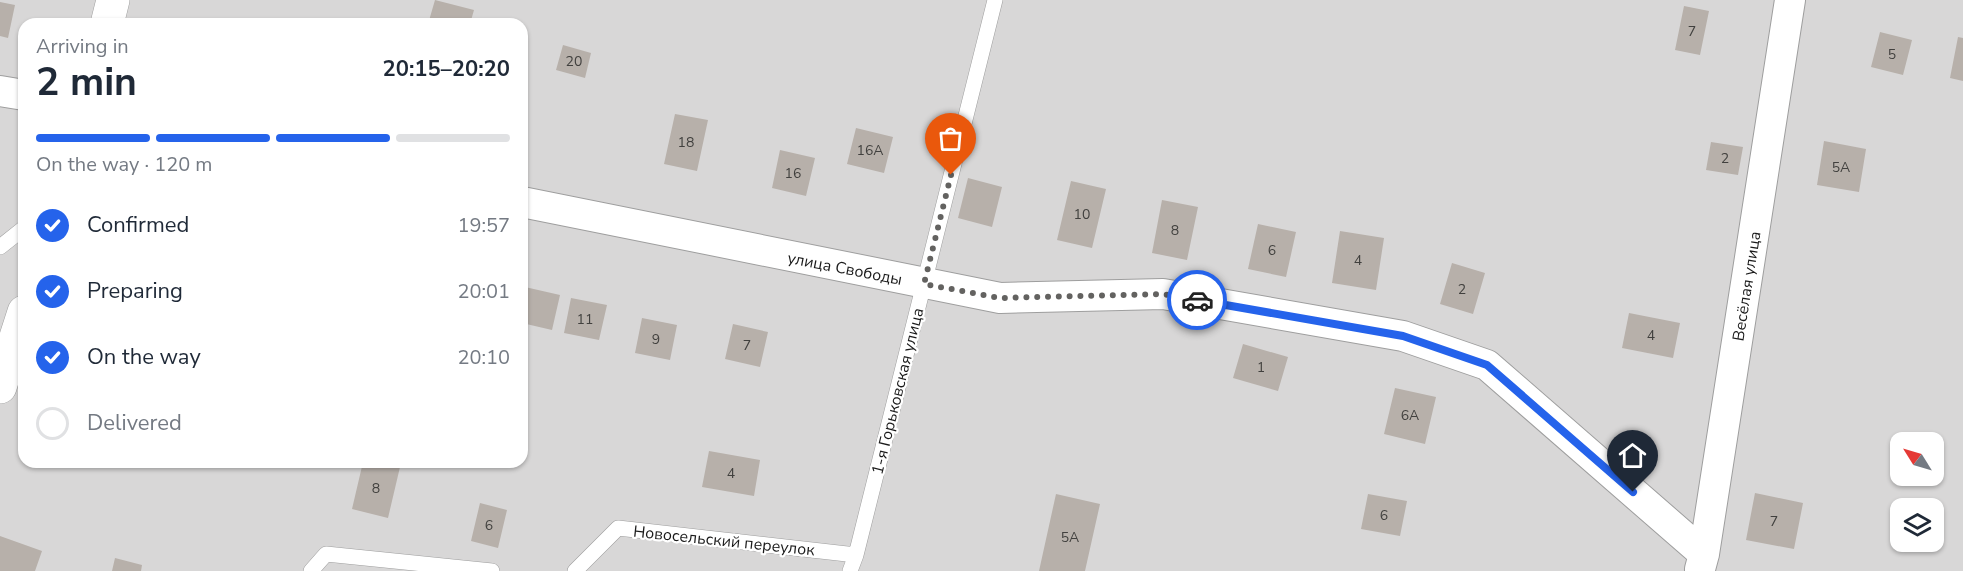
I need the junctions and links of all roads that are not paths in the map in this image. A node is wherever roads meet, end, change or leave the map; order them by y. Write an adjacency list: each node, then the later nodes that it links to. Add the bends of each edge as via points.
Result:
1 (113, 0): 4 (street)
2 (995, 0): 10 (lane, 1-я Горьковская улица)
3 (1790, 0): 14 (street, Весёлая улица)
4 (108, 18)
5 (0, 92): 6 (street)
6 (18, 94)
7 (528, 203): 10 (street, улица Свободы)
8 (18, 233): 9 (lane)
9 (0, 247)
10 (924, 284): 13 (lane, 1-я Горьковская улица); 14 (street, улица Свободы, via 1000,298 1163,294 1403,336 1487,365)
11 (18, 331): 12 (street)
12 (0, 387)
13 (855, 555): 17 (lane, Новосельский переулок, via 618,528); 18 (lane, 1-я Горьковская улица)
14 (1702, 563)
15 (311, 571): 16 (lane, via 326,554)
16 (492, 571)
17 (575, 571)
18 (850, 571)

